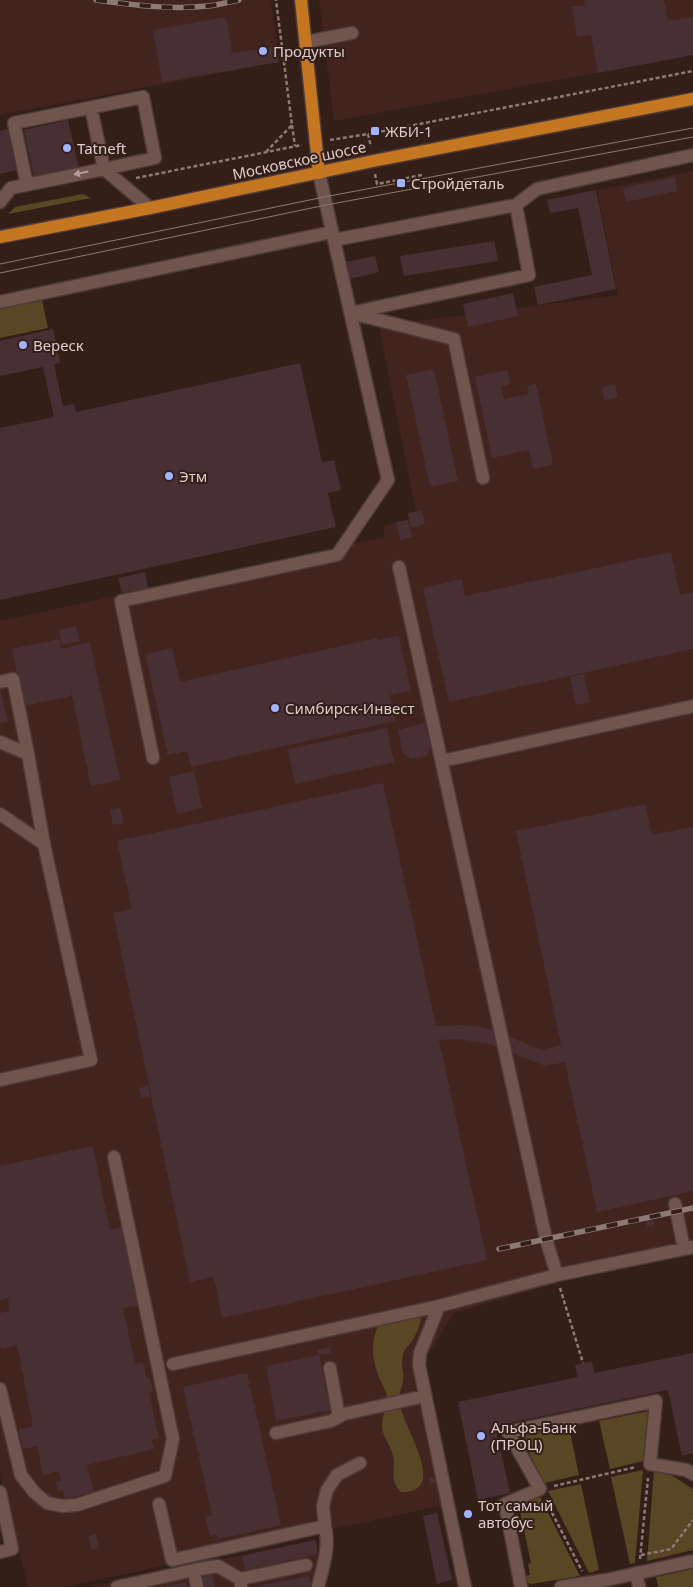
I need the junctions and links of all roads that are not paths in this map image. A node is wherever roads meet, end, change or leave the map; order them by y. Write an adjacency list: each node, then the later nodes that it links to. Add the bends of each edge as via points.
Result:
1 (301, 0): 3 (main road)
2 (352, 33): 3 (street)
3 (306, 42): 8 (main road)
4 (693, 99): 8 (main road, Московское шоссе)
5 (91, 108): 7 (street); 7 (street, via 143,97 155,158); 9 (street, via 14,122)
6 (693, 155): 11 (street, via 537,189)
7 (104, 168): 9 (street, one-way to 9); 12 (street)
8 (319, 173): 12 (main road, Московское шоссе); 13 (street)
9 (27, 184): 10 (street, via 11,188)
10 (0, 202)
11 (516, 205): 13 (street); 16 (street, via 529,275)
12 (150, 208): 14 (main road, Московское шоссе)
13 (333, 236): 15 (street); 16 (street)
14 (0, 237)
15 (0, 302)
16 (350, 313): 17 (street, via 454,339); 23 (street, via 388,480 337,555 121,601)
17 (482, 478)
18 (399, 567): 24 (street)
19 (0, 682): 22 (street, via 13,679)
20 (693, 706): 24 (street)
21 (0, 742): 22 (street)
22 (28, 754): 26 (street)
23 (153, 758)
24 (442, 761): 31 (street)
25 (0, 814): 26 (street)
26 (44, 844): 27 (street, via 91,1060)
27 (0, 1080)
28 (114, 1157): 35 (street, via 173,1440 166,1476 77,1505 47,1504 21,1475)
29 (674, 1204): 30 (street)
30 (688, 1248): 31 (street)
31 (556, 1276): 32 (street)
32 (440, 1306): 33 (street); 36 (street, via 420,1353 419,1365)
33 (173, 1364)
34 (330, 1368): 37 (street)
35 (0, 1390)
36 (426, 1396): 37 (street); 54 (street)
37 (339, 1417): 38 (street, via 330,1422)
38 (276, 1432)
39 (360, 1464): 43 (street, via 337,1475 327,1490 323,1506)
40 (693, 1474): 55 (street, via 650,1464 656,1401 508,1432 540,1488 505,1504)
41 (0, 1492): 44 (street, via 12,1549)
42 (159, 1504): 43 (street, via 172,1560)
43 (325, 1526): 53 (street, via 328,1548)
44 (0, 1552)
45 (693, 1561): 47 (street)
46 (306, 1565): 49 (street)
47 (638, 1568): 50 (street); 57 (street)
48 (194, 1570): 49 (street, via 218,1566); 51 (street); 52 (street)
49 (240, 1583)
50 (606, 1583): 56 (street, via 586,1582)
51 (118, 1587)
52 (197, 1587)
53 (318, 1587)
54 (465, 1587)
55 (521, 1587)
56 (561, 1587)
57 (639, 1587)

